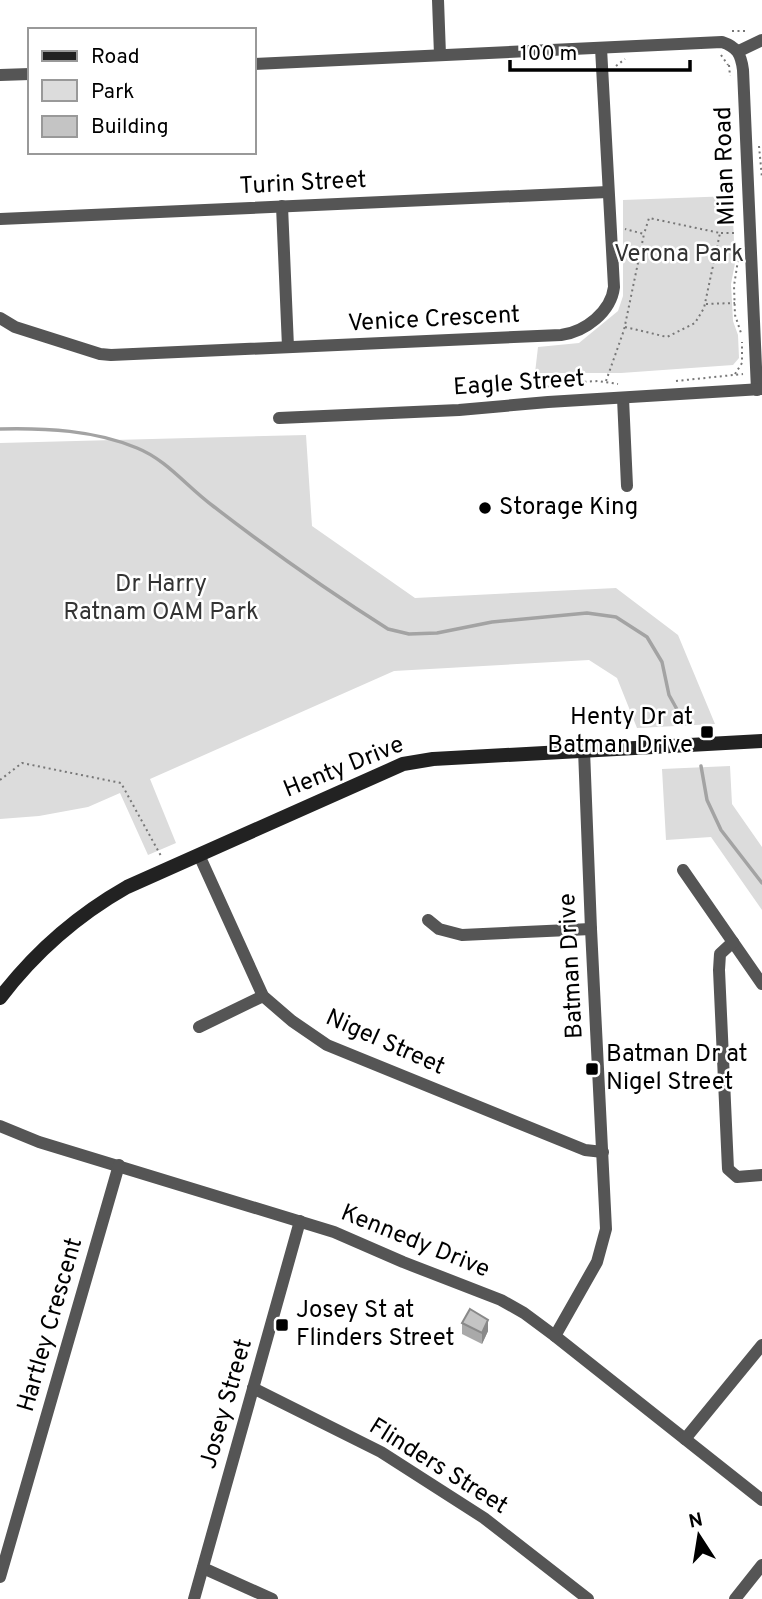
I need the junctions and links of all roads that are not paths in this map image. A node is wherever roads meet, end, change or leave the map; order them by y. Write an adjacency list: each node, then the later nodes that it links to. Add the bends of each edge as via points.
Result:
1 (438, 0): 4 (street)
2 (762, 40): 5 (street)
3 (601, 48): 4 (street); 5 (street, via 722,43); 9 (street, Venice Crescent)
4 (440, 55): 6 (street)
5 (741, 57): 12 (street, Milan Road)
6 (256, 64)
7 (28, 74): 8 (street)
8 (0, 75)
9 (608, 192): 10 (street, Turin Street); 14 (street, Venice Crescent, via 612,297 603,312 579,331)
10 (282, 206): 11 (street, Turin Street); 14 (street)
11 (0, 219)
12 (750, 233): 15 (street, Milan Road)
13 (0, 318): 14 (street, Venice Crescent, via 100,354)
14 (288, 347)
15 (759, 389): 16 (street, Eagle Street)
16 (623, 398): 17 (street, Eagle Street); 18 (street)
17 (279, 418)
18 (627, 486)
19 (762, 741): 20 (street, Henty Drive)
20 (584, 750): 21 (street, Henty Drive, via 403,764); 24 (street, Batman Drive)
21 (199, 855): 27 (street, Nigel Street); 28 (street, Henty Drive, via 102,901 61,932)
22 (683, 870): 25 (street)
23 (428, 920): 24 (street, via 439,929 462,934)
24 (591, 929): 31 (street, Batman Drive)
25 (733, 942): 26 (street); 33 (street, via 720,954 719,970 728,1169 737,1177)
26 (762, 984)
27 (263, 996): 29 (street); 31 (street, Nigel Street, via 327,1045 585,1150)
28 (0, 998)
29 (199, 1027)
30 (0, 1126): 32 (street, Kennedy Drive)
31 (603, 1152): 35 (street, Batman Drive, via 605,1240)
32 (119, 1165): 34 (street, Kennedy Drive); 42 (street, Hartley Crescent)
33 (762, 1175)
34 (300, 1221): 35 (street, Kennedy Drive, via 501,1300); 37 (street, Josey Street)
35 (555, 1336): 38 (street, Kennedy Drive)
36 (762, 1345): 38 (street)
37 (253, 1388): 41 (street, Josey Street); 45 (street, Flinders Street, via 381,1452 484,1518)
38 (685, 1439): 39 (street, Kennedy Drive)
39 (762, 1500)
40 (762, 1565): 46 (street)
41 (203, 1568): 43 (street, Josey Street); 44 (street)
42 (0, 1577)
43 (194, 1599)
44 (272, 1599)
45 (589, 1599)
46 (735, 1599)

